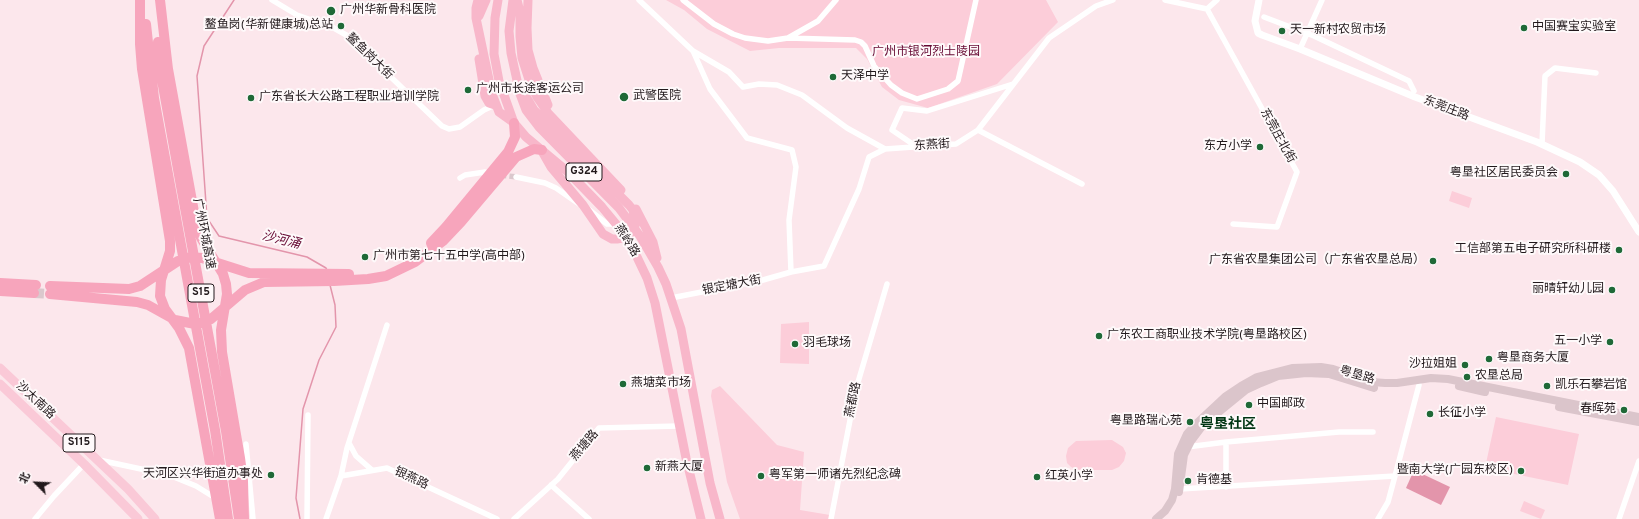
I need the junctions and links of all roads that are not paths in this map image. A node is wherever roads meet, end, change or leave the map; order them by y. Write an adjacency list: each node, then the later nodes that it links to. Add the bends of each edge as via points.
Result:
1 (140, 0): 50 (highway, via 142,69 170,241)
2 (144, 0): 91 (highway, 广州环城高速 / S15, via 154,98 215,430)
3 (155, 0): 92 (highway, 广州环城高速 / S15, via 165,96 226,431)
4 (160, 0): 47 (highway, via 168,68 194,213 199,234)
5 (272, 0): 31 (street, 鳌鱼岗大街, via 297,15 339,30 355,41 442,126 453,129 460,127)
6 (478, 0): 31 (highway, via 476,18)
7 (486, 0): 31 (highway, via 478,22 476,41 485,96 489,103)
8 (498, 0): 33 (highway, 燕岭路 / G324, via 494,54 499,81)
9 (513, 0): 28 (highway, 燕岭路 / G324, via 510,41)
10 (517, 0): 32 (highway, via 522,58 530,83 542,106)
11 (528, 0): 32 (highway, via 527,39 530,59 543,96)
12 (639, 0): 26 (street)
13 (684, 0): 24 (street, via 714,24 739,36 768,41)
14 (836, 0): 24 (street, via 818,21)
15 (976, 0): 24 (street, via 958,81 948,89 917,99 891,85 874,66 861,42)
16 (1113, 0): 29 (street, 东燕街, via 1096,6 1049,38)
17 (1165, 0): 21 (street)
18 (1217, 0): 21 (street)
19 (1259, 0): 25 (street, 东莞庄路, via 1255,21 1258,33)
20 (1322, 0): 23 (street)
21 (1208, 9): 45 (street, 东莞庄北街, via 1297,172 1277,227)
22 (1264, 17): 23 (street)
23 (1307, 33): 25 (street); 30 (street, via 1409,81)
24 (788, 38)
25 (1300, 49): 35 (street, 东莞庄路, via 1420,99)
26 (693, 51): 37 (street, via 729,72 743,87 759,84 777,85 802,95 848,128); 53 (street, via 710,89 747,138 792,150 796,167 789,220)
27 (1596, 73): 35 (street, via 1555,68 1545,76)
28 (516, 75): 38 (highway, via 534,110 633,210 633,230 627,237 612,239 603,234 546,159); 51 (highway, 燕岭路 / G324, via 523,102 532,118 619,208 640,236)
29 (1014, 84): 34 (street, 东燕街); 36 (street, via 927,111 902,108 892,130)
30 (1414, 91)
31 (495, 105): 33 (highway, via 499,112)
32 (557, 122): 51 (highway, via 634,205 653,242)
33 (514, 123): 38 (highway, 燕岭路 / G324); 43 (highway, via 515,138 508,152)
34 (978, 130): 36 (street, 东燕街, via 956,144); 42 (street)
35 (1542, 144): 46 (street, 东莞庄路, via 1580,162 1599,176 1616,195)
36 (917, 147): 37 (street, 东燕街)
37 (885, 149): 53 (street, via 870,157 859,189 824,266)
38 (542, 150): 43 (highway, via 534,149 516,156); 44 (highway, 燕岭路 / G324, via 585,189)
39 (485, 172): 40 (street)
40 (460, 178)
41 (516, 178): 44 (street, via 545,183 556,188 591,210 607,224)
42 (1082, 184)
43 (468, 207): 52 (highway, via 427,246 389,269 351,274 263,274); 57 (highway, via 449,234 432,250 391,274 363,280 264,282)
44 (616, 224): 72 (highway, 燕岭路 / G324, via 637,257 651,290)
45 (1233, 224)
46 (1639, 232)
47 (205, 245): 49 (highway); 52 (highway, via 218,258)
48 (202, 258): 49 (highway); 50 (highway, via 184,258); 54 (highway, via 214,264)
49 (216, 262): 52 (highway); 54 (highway)
50 (167, 265): 61 (highway, via 140,286 129,289 50,290); 62 (highway, via 160,287 161,300)
51 (658, 267): 59 (highway, 燕岭路 / G324)
52 (240, 271)
53 (791, 272): 59 (street, 银定塘大街)
54 (223, 274): 60 (highway, via 227,287)
55 (0, 283): 58 (highway, via 35,289)
56 (887, 284): 102 (street, 燕都路, via 856,389)
57 (245, 290): 60 (highway); 65 (highway, via 229,310)
58 (0, 291)
59 (672, 298): 101 (highway, 燕岭路 / G324, via 681,329 710,483)
60 (225, 304): 63 (highway, via 208,321); 65 (highway)
61 (148, 305): 62 (highway); 63 (highway)
62 (168, 313): 63 (highway)
63 (180, 325): 90 (highway, via 191,359)
64 (387, 325): 75 (street)
65 (221, 330): 93 (highway, via 222,352 243,480)
66 (0, 368): 78 (main road, 沙太南路 / S115)
67 (0, 384): 80 (main road, 沙太南路)
68 (1419, 385): 71 (main road, 粤垦路, via 1450,384); 77 (main road, 粤垦路, via 1383,389 1329,374 1292,373 1278,376 1261,382 1235,398 1203,425); 83 (street)
69 (308, 414): 95 (street)
70 (1639, 416): 103 (main road, 粤垦路, via 1448,379 1431,378 1385,384 1322,367 1286,369 1257,377 1241,386 1226,396 1187,434 1178,454 1172,500)
71 (1639, 422)
72 (679, 426): 84 (street, 燕塘路, via 599,428 558,480); 100 (highway, 燕岭路 / G324)
73 (1373, 432): 74 (street, via 1339,432)
74 (1226, 442): 77 (street); 85 (street)
75 (349, 443): 81 (street, via 356,456); 82 (street)
76 (246, 444): 94 (street)
77 (1187, 447): 86 (main road, 粤垦路)
78 (97, 460): 89 (main road, 沙太南路 / S115); 93 (street, via 184,480)
79 (1639, 461): 106 (street)
80 (84, 464): 87 (street); 88 (main road, 沙太南路 / S115)
81 (372, 470): 82 (street, 银燕路); 97 (street, 银燕路, via 387,468)
82 (341, 476): 96 (street)
83 (1395, 476): 85 (street); 105 (street, via 1388,502)
84 (551, 485): 98 (street, 燕塘路); 99 (street)
85 (1226, 487): 86 (street)
86 (1180, 490): 104 (main road, 粤垦路, via 1174,508)
87 (35, 519)
88 (138, 519)
89 (155, 519)
90 (220, 519)
91 (228, 519)
92 (238, 519)
93 (245, 519)
94 (253, 519)
95 (307, 519)
96 (326, 519)
97 (497, 519)
98 (514, 519)
99 (589, 519)
100 (701, 519)
101 (720, 519)
102 (831, 519)
103 (1156, 519)
104 (1165, 519)
105 (1378, 519)
106 (1619, 519)

